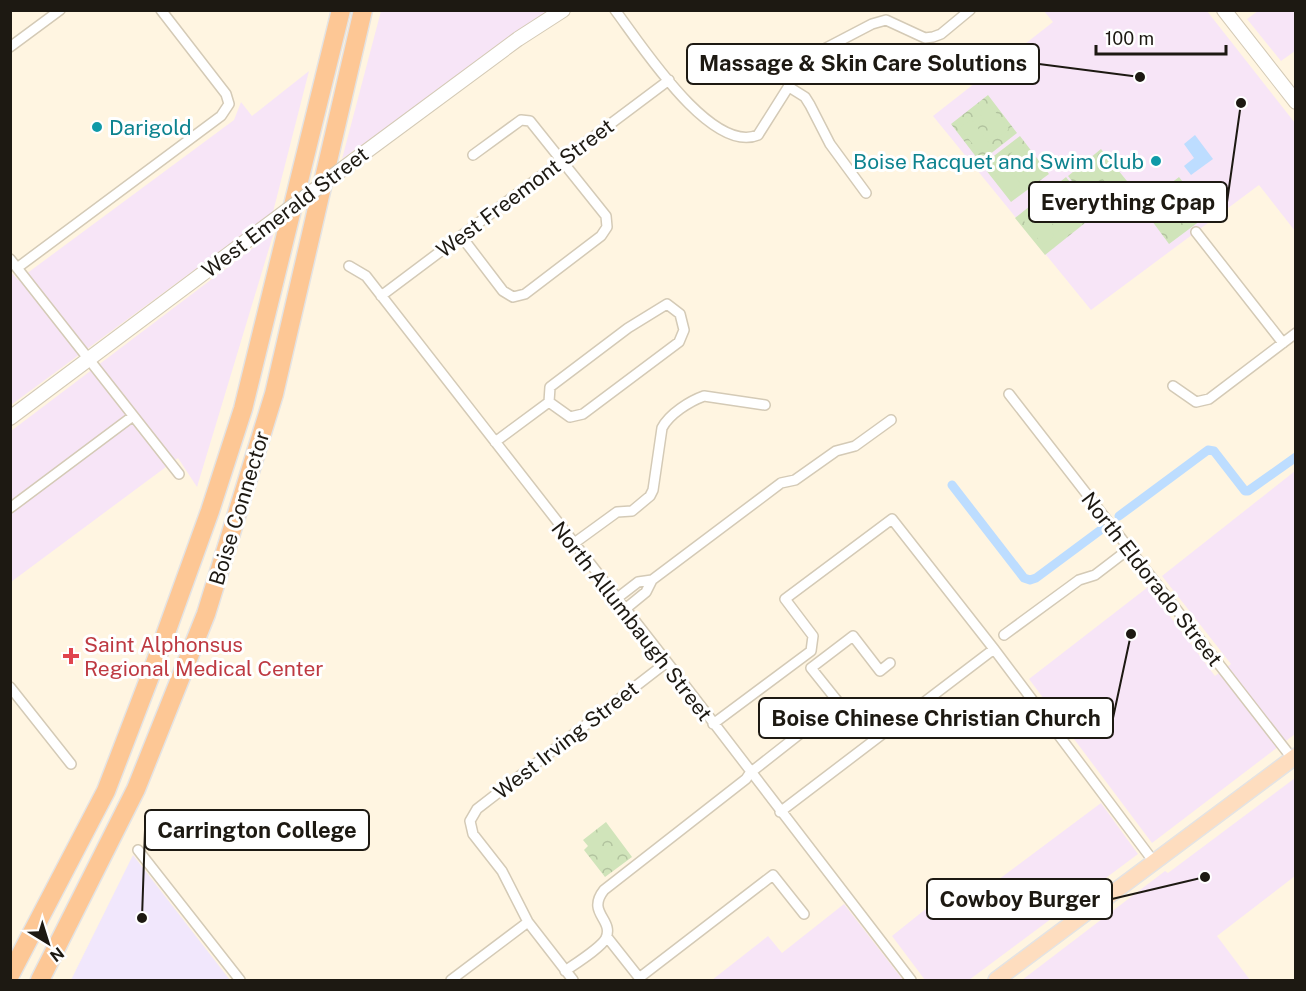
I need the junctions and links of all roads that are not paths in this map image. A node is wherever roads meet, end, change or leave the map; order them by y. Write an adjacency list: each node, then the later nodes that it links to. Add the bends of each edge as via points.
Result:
1 (60, 10): 9 (street)
2 (161, 10): 20 (street, via 226,94 229,104 221,116)
3 (341, 10): 56 (highway, Boise Connector, via 243,409 210,511 106,791)
4 (363, 10): 58 (highway, Boise Connector, via 274,394 206,614 136,789)
5 (562, 10): 24 (main road, West Emerald Street, bridge)
6 (615, 10): 10 (street)
7 (970, 10): 11 (street, via 933,37 925,38 886,20 872,24 826,48)
8 (1224, 10): 12 (main road)
9 (10, 47)
10 (669, 80): 11 (street, via 700,116 741,138 753,137 763,130); 14 (street, West Freemont Street)
11 (789, 87): 15 (street, via 805,97 830,144)
12 (1296, 102)
13 (472, 155): 14 (street, via 521,120 530,121)
14 (561, 161): 17 (street, West Freemont Street); 17 (street, via 606,216 607,227 601,236 525,294 513,297 503,291)
15 (866, 193)
16 (1196, 232): 23 (street)
17 (461, 236): 21 (street, West Freemont Street)
18 (10, 259): 20 (street)
19 (349, 266): 21 (street, North Allumbaugh Street, via 366,276)
20 (17, 268): 24 (street)
21 (381, 296): 32 (street, North Allumbaugh Street)
22 (1296, 333): 23 (street)
23 (1283, 343): 25 (street, via 1209,399 1196,402)
24 (89, 359): 29 (street); 30 (main road, West Emerald Street)
25 (1173, 386)
26 (1009, 394): 36 (street, North Eldorado Street)
27 (549, 402): 27 (street, via 550,387 628,328 666,304 680,314 684,330 679,342 583,414 570,417); 32 (street)
28 (765, 405): 35 (street, via 704,396 665,421 650,496 632,511 617,512)
29 (133, 416): 33 (street); 34 (street)
30 (10, 418)
31 (891, 420): 37 (street, via 855,446 836,451 795,480 781,483)
32 (495, 442): 35 (street, North Allumbaugh Street)
33 (179, 474)
34 (10, 508)
35 (573, 544): 38 (street, North Allumbaugh Street)
36 (1129, 549): 40 (street); 46 (street, North Eldorado Street)
37 (652, 580): 38 (street, via 638,582); 39 (street, via 646,592)
38 (616, 598): 39 (street, North Allumbaugh Street)
39 (624, 610): 42 (street, North Allumbaugh Street)
40 (1004, 635)
41 (994, 650): 45 (street, via 892,519 785,599 813,636 811,651); 49 (street); 51 (street)
42 (667, 662): 45 (street, North Allumbaugh Street); 53 (street, West Irving Street, via 477,809 470,821 472,834 502,871)
43 (890, 663): 48 (street, via 880,671 853,636 828,655 812,668 839,703)
44 (10, 687): 47 (street)
45 (713, 724): 48 (street, North Allumbaugh Street)
46 (1294, 759): 51 (main road)
47 (71, 764)
48 (750, 773): 49 (street, North Allumbaugh Street); 54 (street, via 604,890 597,908 607,926)
49 (780, 812): 62 (street, North Allumbaugh Street)
50 (138, 850): 59 (street)
51 (1154, 862): 63 (main road)
52 (804, 914): 57 (street, via 773,875)
53 (528, 922): 55 (street); 60 (street)
54 (607, 937): 55 (street); 57 (street)
55 (566, 971): 61 (street)
56 (10, 975)
57 (640, 979)
58 (40, 981)
59 (240, 981)
60 (451, 981)
61 (573, 981)
62 (911, 981)
63 (996, 981)

